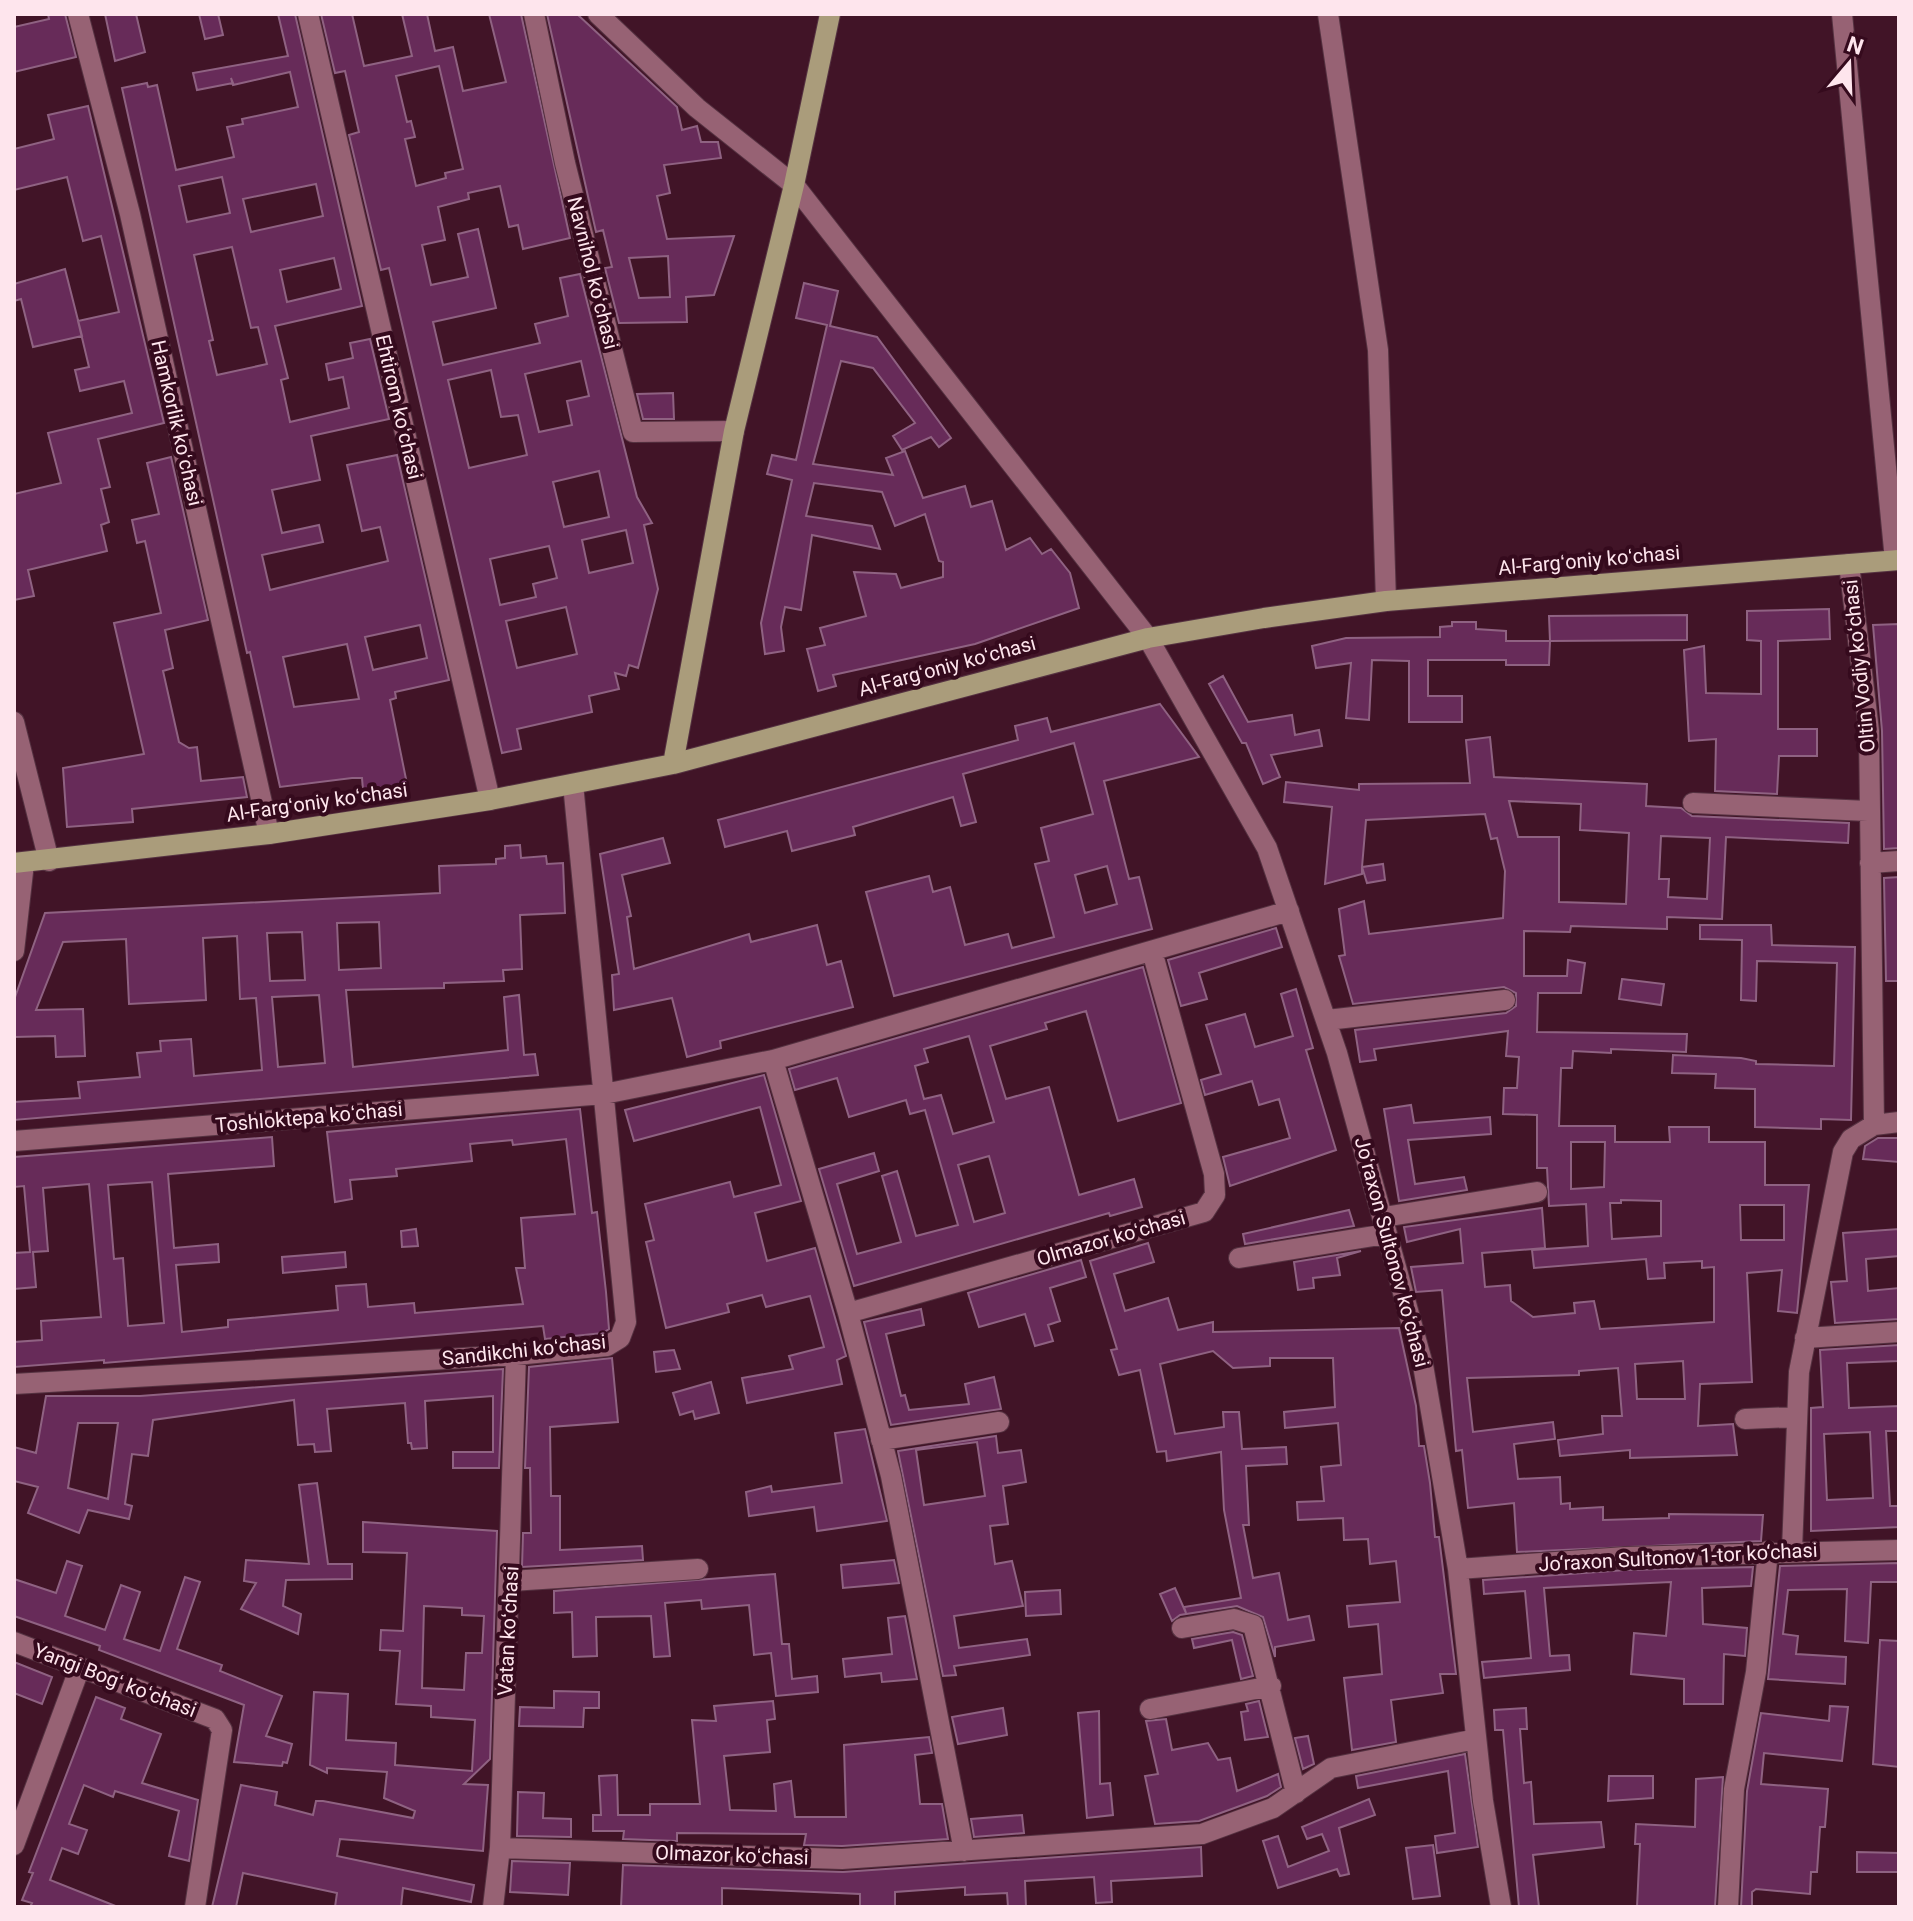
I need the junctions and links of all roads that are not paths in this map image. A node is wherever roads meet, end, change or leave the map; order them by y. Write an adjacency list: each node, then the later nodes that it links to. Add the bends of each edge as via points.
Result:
1 (78, 14): 20 (street, Hamkorlik koʻchasi, via 133,229)
2 (308, 14): 17 (street, Ehtirom koʻchasi)
3 (534, 14): 9 (street, Navnihol koʻchasi, via 565,163 633,432)
4 (598, 14): 8 (street, Joʻraxon Sultonov koʻchasi, via 697,108)
5 (830, 14): 8 (main road)
6 (1328, 14): 12 (street, via 1378,350)
7 (1842, 14): 10 (street)
8 (794, 185): 9 (main road); 13 (street, Joʻraxon Sultonov koʻchasi)
9 (734, 431): 15 (main road)
10 (1897, 560): 11 (main road, Al-Fargʻoniy koʻchasi)
11 (1849, 564): 12 (main road, Al-Fargʻoniy koʻchasi); 19 (street, Oltin Vodiy koʻchasi, via 1869,731)
12 (1386, 601): 13 (main road, Al-Fargʻoniy koʻchasi)
13 (1148, 638): 15 (main road, Al-Fargʻoniy koʻchasi); 25 (street, Joʻraxon Sultonov koʻchasi, via 1267,848)
14 (14, 722): 21 (street)
15 (673, 764): 16 (main road, Al-Fargʻoniy koʻchasi)
16 (573, 784): 17 (main road, Al-Fargʻoniy koʻchasi); 31 (street, Sandikchi koʻchasi)
17 (490, 800): 20 (main road, Al-Fargʻoniy koʻchasi)
18 (1693, 803): 19 (street)
19 (1868, 811): 24 (street, Oltin Vodiy koʻchasi)
20 (269, 834): 21 (main road, Al-Fargʻoniy koʻchasi)
21 (49, 861): 23 (main road, Al-Fargʻoniy koʻchasi)
22 (1899, 861): 24 (street)
23 (19, 863): 26 (street)
24 (1870, 863): 33 (street, Oltin Vodiy koʻchasi)
25 (1289, 911): 27 (street); 29 (street, Joʻraxon Sultonov koʻchasi)
26 (14, 951)
27 (1152, 951): 30 (street); 38 (street, Olmazor koʻchasi, via 1214,1174 1215,1195 1204,1212)
28 (1505, 1000): 29 (street)
29 (1327, 1020): 36 (street, Joʻraxon Sultonov koʻchasi)
30 (773, 1060): 31 (street); 38 (street)
31 (604, 1094): 34 (street, Toshloktepa koʻchasi); 41 (street, Sandikchi koʻchasi, via 626,1322 620,1338 607,1346)
32 (1899, 1122): 33 (street)
33 (1874, 1125): 40 (street, via 1851,1139 1843,1152)
34 (14, 1141)
35 (1537, 1192): 36 (street)
36 (1385, 1226): 37 (street); 51 (street, Joʻraxon Sultonov koʻchasi, via 1423,1365)
37 (1239, 1258)
38 (848, 1313): 46 (street)
39 (1899, 1332): 40 (street)
40 (1805, 1338): 43 (street)
41 (516, 1355): 42 (street, Sandikchi koʻchasi); 52 (street, Vatan koʻchasi)
42 (14, 1384)
43 (1795, 1417): 44 (street); 47 (street)
44 (1745, 1419)
45 (999, 1422): 46 (street)
46 (881, 1440): 62 (street)
47 (1792, 1550): 48 (street, Jo‘raxon Sultonov 1-tor ko‘chasi); 49 (street, Jo‘raxon Sultonov 1-tor ko‘chasi)
48 (1899, 1550)
49 (1768, 1551): 51 (street, Jo‘raxon Sultonov 1-tor ko‘chasi); 66 (street, via 1756,1672 1734,1789)
50 (698, 1569): 52 (street)
51 (1458, 1569): 58 (street, Joʻraxon Sultonov koʻchasi)
52 (511, 1581): 61 (street, Vatan koʻchasi)
53 (1182, 1628): 56 (street, via 1250,1621)
54 (14, 1642): 55 (street, Yangi Bogʻ koʻchasi)
55 (80, 1667): 60 (street); 63 (street, Yangi Bogʻ koʻchasi, via 215,1719 222,1730)
56 (1271, 1686): 57 (street); 59 (street)
57 (1150, 1709)
58 (1476, 1739): 59 (street, Olmazor koʻchasi, via 1331,1768); 65 (street, Joʻraxon Sultonov koʻchasi)
59 (1296, 1793): 62 (street, Olmazor koʻchasi, via 1273,1808 1202,1834)
60 (14, 1845)
61 (500, 1848): 62 (street, Olmazor koʻchasi, via 842,1859); 64 (street, Vatan koʻchasi)
62 (964, 1851)
63 (195, 1907)
64 (493, 1907)
65 (1501, 1907)
66 (1728, 1907)

